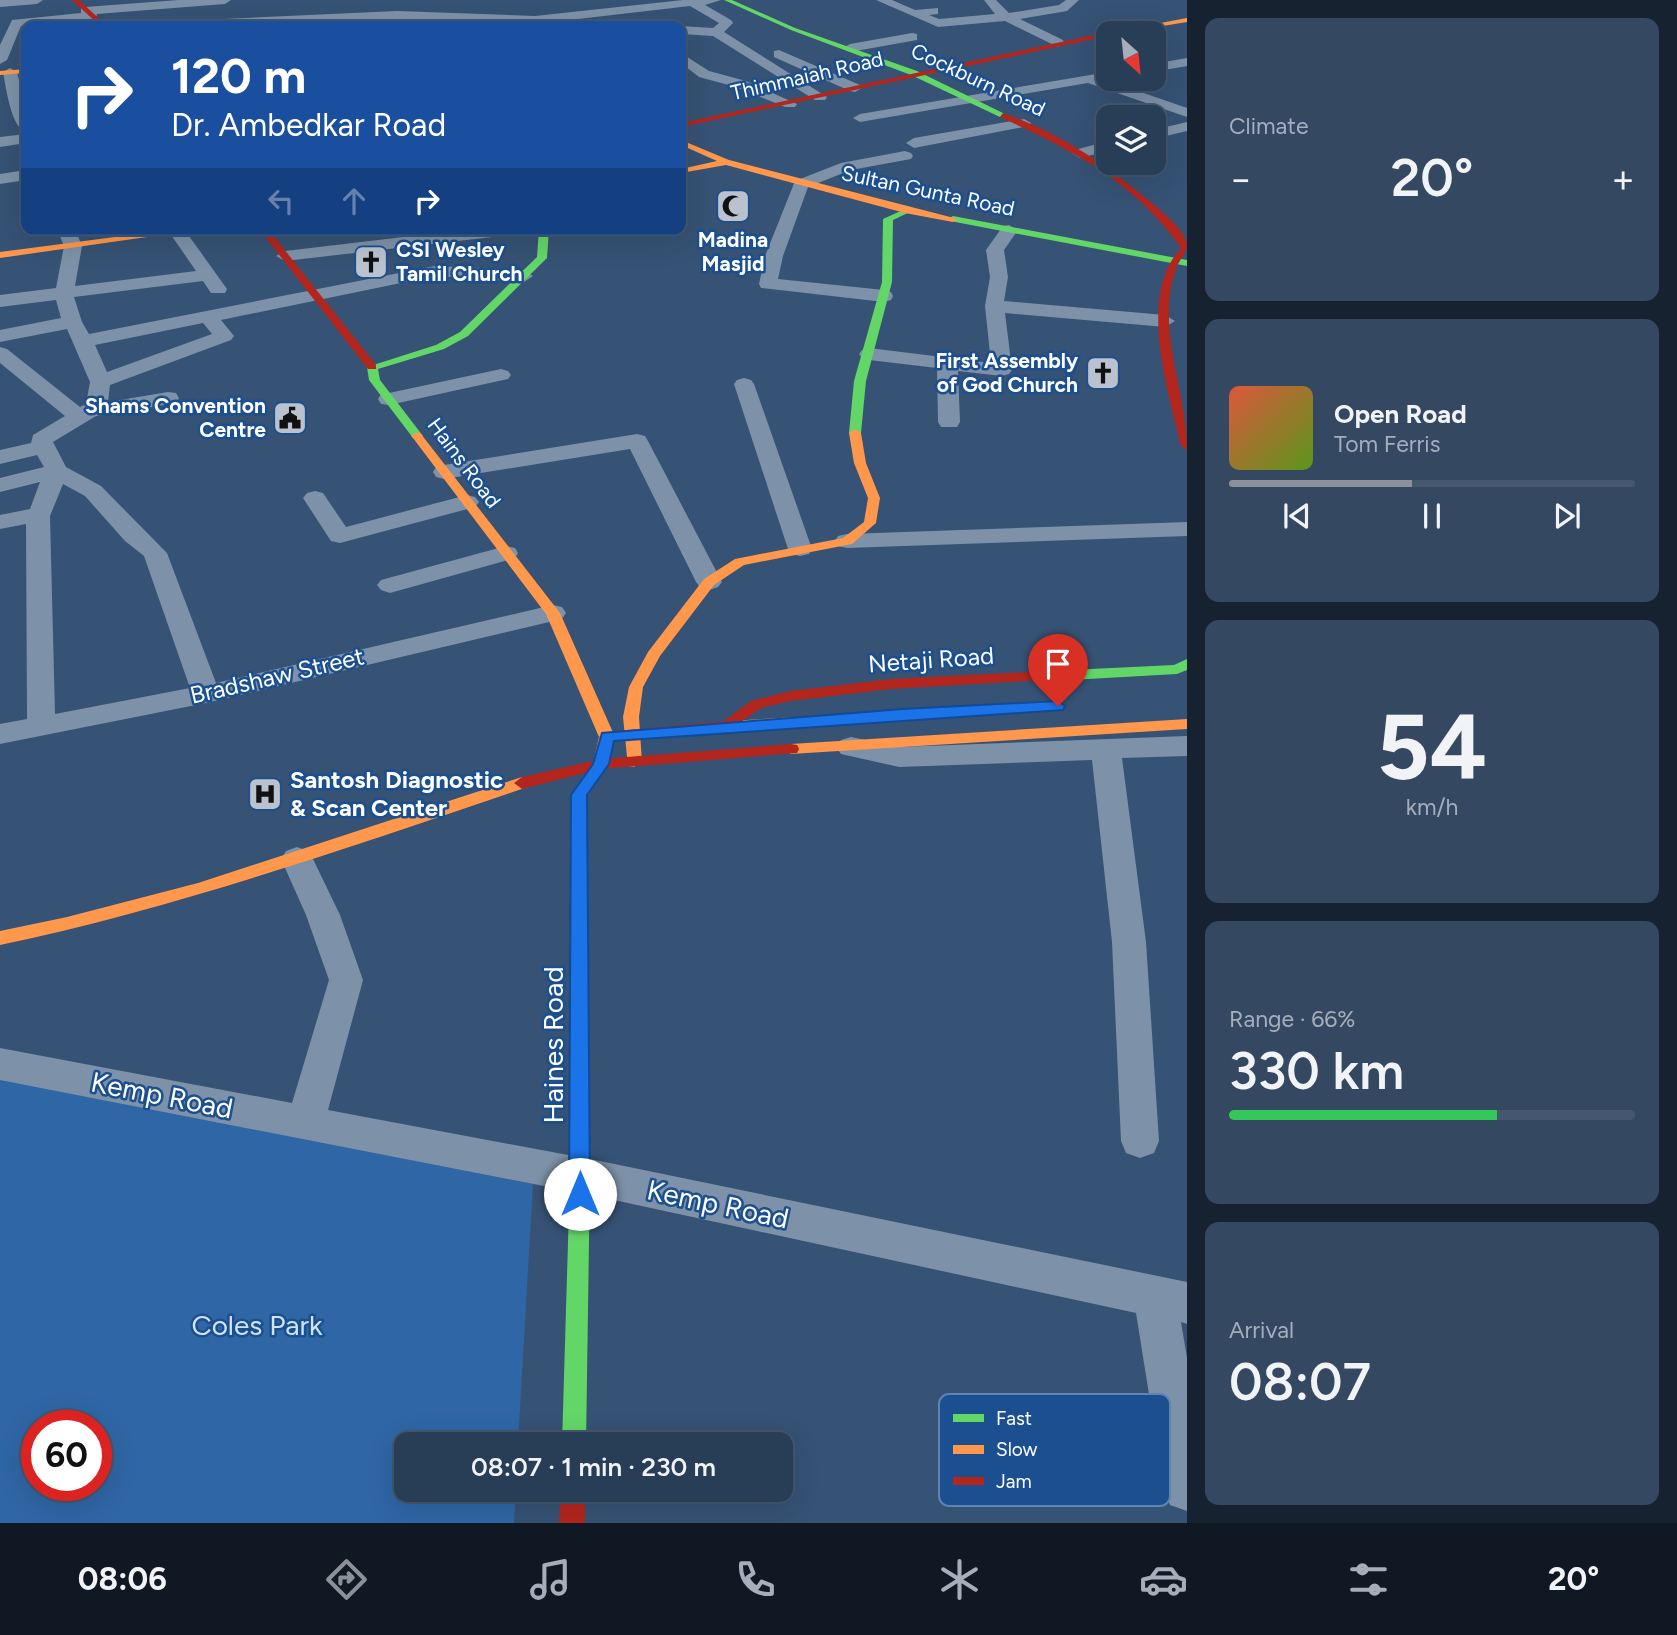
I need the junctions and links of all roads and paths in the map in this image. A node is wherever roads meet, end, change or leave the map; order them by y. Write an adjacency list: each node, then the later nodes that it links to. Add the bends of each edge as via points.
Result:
1 (37, 0): 9 (street)
2 (225, 0): 16 (street)
3 (715, 0): 11 (street)
4 (727, 0): 40 (main road, Cockburn Road)
5 (882, 0): 18 (street)
6 (990, 0): 20 (street)
7 (1073, 0): 20 (street, via 1063,8)
8 (405, 1): 14 (street)
9 (22, 2): 10 (street); 41 (street)
10 (0, 3)
11 (693, 3): 15 (street); 34 (street)
12 (945, 4): 18 (street)
13 (480, 7): 28 (street)
14 (285, 8): 16 (street); 25 (street)
15 (638, 9): 19 (street); 31 (street)
16 (211, 12): 17 (street); 23 (street); 24 (street)
17 (89, 13): 22 (street)
18 (914, 14): 20 (street, via 938,23)
19 (585, 16): 29 (street); 30 (street)
20 (1007, 17): 39 (street)
21 (1187, 20): 33 (main road, Thimmaiah Road)
22 (72, 21)
23 (178, 21)
24 (287, 21)
25 (301, 21)
26 (327, 21): 27 (street, via 397,15)
27 (428, 21)
28 (492, 21)
29 (552, 21)
30 (593, 21)
31 (656, 21)
32 (0, 24): 41 (street)
33 (1166, 24)
34 (721, 28): 35 (street); 48 (street); 49 (street)
35 (686, 30)
36 (1096, 36): 39 (main road, Thimmaiah Road)
37 (912, 37): 40 (street)
38 (21, 38): 41 (street)
39 (1058, 43): 45 (main road, Thimmaiah Road)
40 (850, 48): 45 (main road, Cockburn Road)
41 (7, 52): 53 (street)
42 (686, 62): 51 (street, via 704,74)
43 (1187, 62): 44 (street)
44 (1166, 66)
45 (914, 73): 48 (main road, Thimmaiah Road); 50 (main road, Cockburn Road)
46 (1096, 78): 47 (street)
47 (1089, 79): 50 (street); 52 (street)
48 (855, 88): 49 (main road, Thimmaiah Road)
49 (820, 97): 51 (main road, Thimmaiah Road)
50 (970, 99): 54 (street); 55 (main road, Cockburn Road)
51 (790, 104): 56 (main road, Thimmaiah Road)
52 (1187, 113)
53 (21, 115)
54 (860, 118)
55 (1024, 123): 63 (main road, Cockburn Road); 68 (street, via 847,166)
56 (686, 124)
57 (1187, 126): 58 (street)
58 (1166, 132)
59 (21, 140): 60 (street)
60 (0, 142)
61 (686, 144): 64 (main road, Sultan Gunta Road)
62 (1096, 149): 63 (street)
63 (1080, 153): 77 (main road, Cockburn Road, via 1165,219)
64 (726, 162): 65 (main road); 68 (main road, Sultan Gunta Road)
65 (686, 170)
66 (21, 176): 67 (street)
67 (0, 179)
68 (801, 184): 69 (main road, Sultan Gunta Road); 84 (street, via 768,284)
69 (908, 211): 70 (main road, Sultan Gunta Road); 84 (main road, via 888,219)
70 (1009, 230): 77 (main road, Sultan Gunta Road); 86 (street, via 993,255 999,275)
71 (115, 235): 76 (main road)
72 (179, 235): 80 (street)
73 (268, 235): 79 (main road, Hains Road)
74 (419, 235): 79 (street)
75 (544, 235): 81 (main road, via 542,258)
76 (69, 238): 78 (main road); 82 (street)
77 (1183, 253): 89 (main road, via 1166,288)
78 (0, 255)
79 (285, 256): 83 (main road, Hains Road)
80 (208, 275): 82 (street); 88 (street)
81 (524, 276): 83 (street, via 435,271); 95 (main road, via 464,334 440,347)
82 (64, 295): 85 (street); 90 (street)
83 (315, 295): 88 (street); 95 (main road, Hains Road)
84 (884, 296): 93 (main road)
85 (0, 301)
86 (995, 306): 89 (street); 94 (street, via 1002,369)
87 (209, 318): 88 (street); 90 (street); 97 (street, via 224,336)
88 (239, 319)
89 (1165, 321): 104 (main road)
90 (78, 332): 91 (street); 97 (street)
91 (0, 336)
92 (0, 353): 101 (street)
93 (869, 354): 94 (street); 114 (main road, via 860,381 855,436 874,498 870,523)
94 (947, 363): 102 (street)
95 (372, 367): 100 (main road, Hains Road, via 375,380)
96 (501, 375): 100 (street)
97 (100, 382): 101 (street, via 96,407)
98 (744, 384): 115 (street)
99 (168, 398): 101 (street)
100 (389, 398): 107 (main road, Hains Road)
101 (84, 414): 103 (street, via 41,440)
102 (948, 422)
103 (46, 446): 105 (street); 106 (street)
104 (1187, 446)
105 (0, 457)
106 (57, 471): 108 (street); 111 (street); 121 (street, via 93,491 134,537 155,553)
107 (444, 472): 110 (main road, Hains Road); 117 (street, via 637,441)
108 (0, 485)
109 (315, 498): 110 (street, via 340,536)
110 (467, 502): 116 (main road, Hains Road)
111 (38, 515): 112 (street); 125 (street)
112 (0, 522)
113 (1187, 529): 114 (street)
114 (847, 541): 115 (main road)
115 (800, 549): 117 (main road, via 740,562)
116 (506, 553): 118 (street); 119 (main road, Hains Road)
117 (709, 582): 122 (main road, via 646,665)
118 (390, 585)
119 (553, 613): 121 (street, Bradshaw Street); 130 (main road, Hains Road)
120 (1187, 664): 126 (main road, Netaji Road, via 1177,669 891,684 790,696 756,704)
121 (206, 694): 125 (street, Bradshaw Street)
122 (632, 700): 127 (main road); 128 (main road)
123 (1065, 706): 126 (main road)
124 (1187, 724): 132 (main road)
125 (41, 725): 129 (street, Bradshaw Street)
126 (728, 726): 127 (main road)
127 (650, 732): 128 (main road)
128 (631, 733): 130 (main road); 135 (main road)
129 (0, 734)
130 (607, 737): 131 (main road); 136 (main road, Haines Road)
131 (583, 744)
132 (844, 745): 134 (street, via 899,757); 135 (main road)
133 (1187, 746): 134 (street)
134 (1106, 750): 141 (street, via 1129,942)
135 (634, 762): 136 (main road)
136 (601, 764): 137 (main road, via 533,779); 142 (main road, Haines Road, via 579,795)
137 (297, 859): 138 (main road, via 83,922); 140 (street, via 346,980)
138 (0, 938)
139 (0, 1064): 140 (street, Kemp Road)
140 (306, 1122): 142 (street, Kemp Road)
141 (1140, 1141)
142 (580, 1175): 143 (street, Kemp Road); 144 (main road, Haines Road)
143 (1173, 1316): 145 (street)
144 (574, 1432)
145 (1187, 1488)
146 (573, 1502): 147 (main road)
147 (572, 1523)

